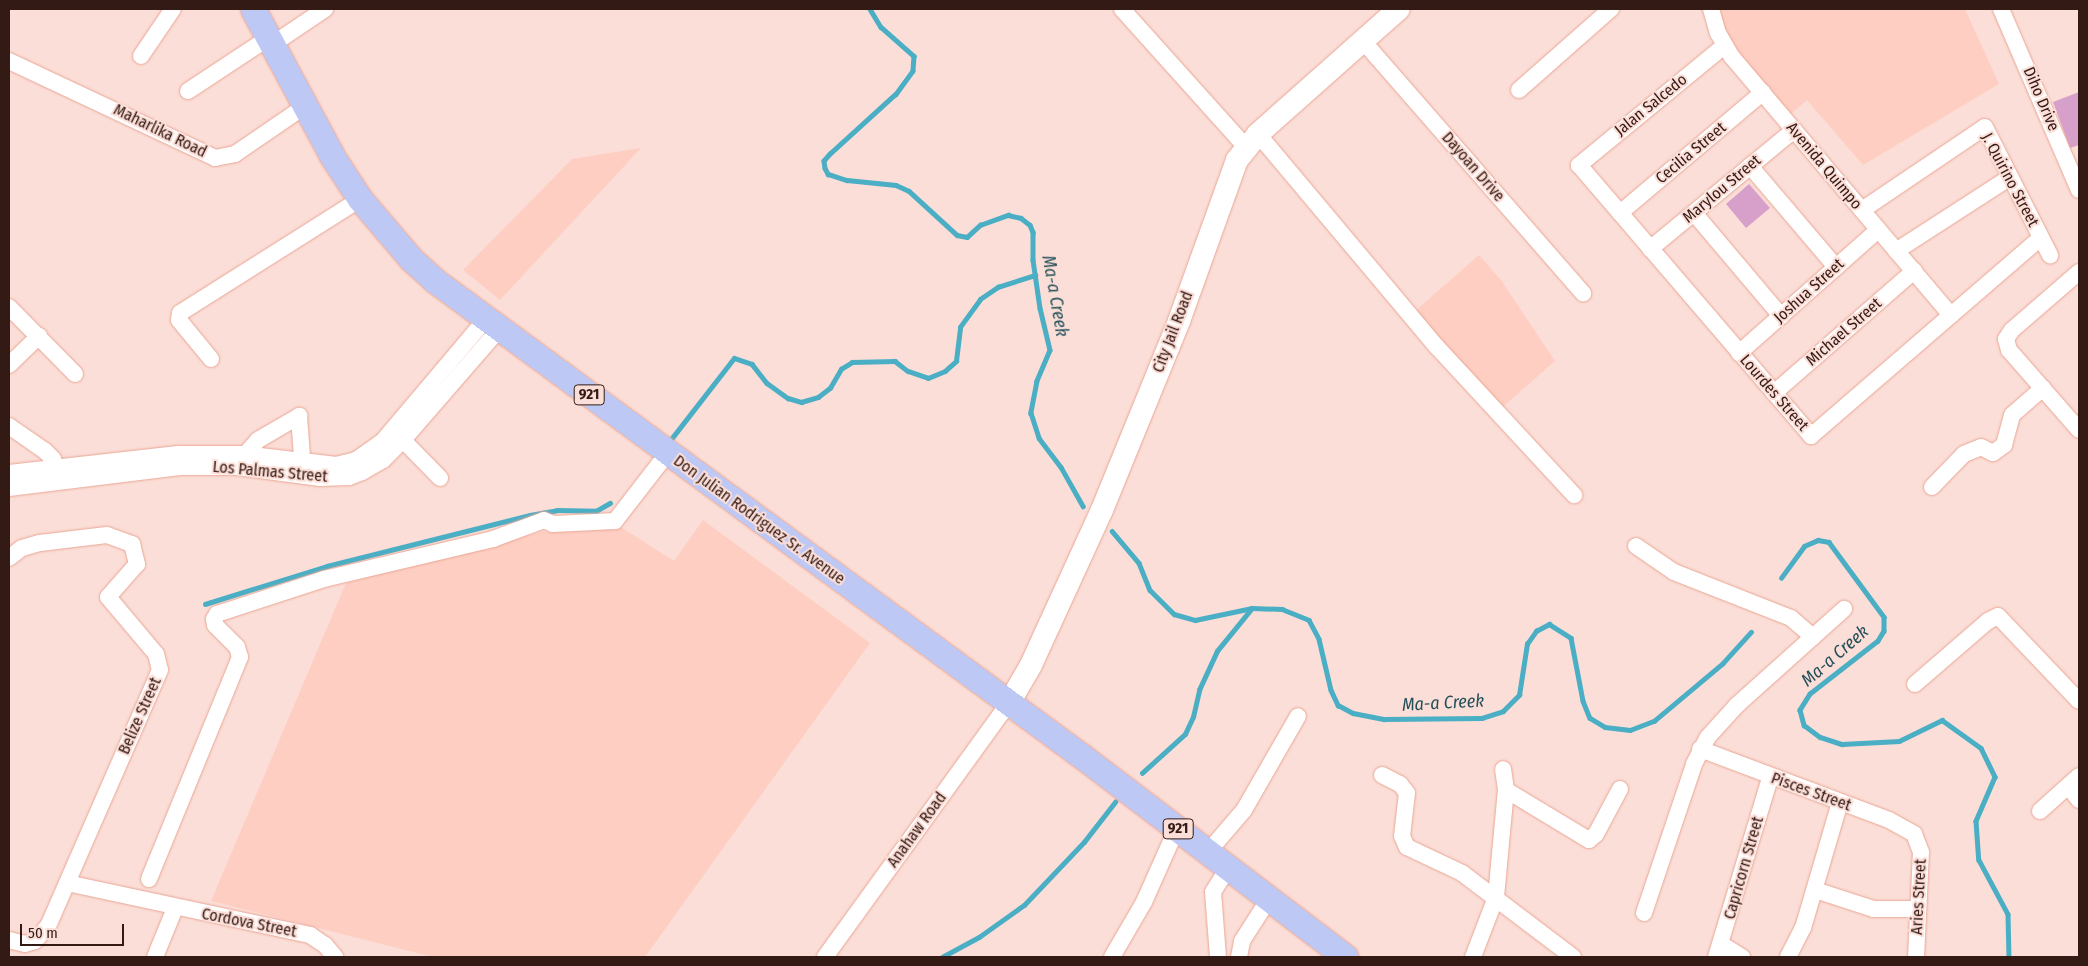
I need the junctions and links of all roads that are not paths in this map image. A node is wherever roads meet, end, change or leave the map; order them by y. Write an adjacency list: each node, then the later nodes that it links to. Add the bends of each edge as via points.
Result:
1 (173, 9): 12 (street)
2 (254, 9): 10 (main road, Don Julian Rodriguez Sr. Avenue / 921)
3 (325, 9): 10 (street)
4 (1122, 9): 19 (street)
5 (1399, 9): 9 (street, City Jail Road)
6 (1611, 9): 14 (street)
7 (1711, 9): 11 (street, Avenida Quimpo)
8 (2001, 9): 23 (street, Diho Drive)
9 (1363, 40): 19 (street, City Jail Road); 36 (street, Dayoan Drive)
10 (271, 41): 15 (street); 17 (main road, Don Julian Rodriguez Sr. Avenue / 921)
11 (1724, 46): 16 (street, Avenida Quimpo); 20 (street, Jalan Salcedo)
12 (141, 56)
13 (9, 61): 17 (street, Maharlika Road, via 215,158 235,154)
14 (1519, 90)
15 (188, 91)
16 (1762, 92): 18 (street, Avenida Quimpo); 26 (street, Cecilia Street)
17 (305, 106): 24 (main road, Don Julian Rodriguez Sr. Avenue / 921)
18 (1794, 130): 21 (street, Marylou Street); 25 (street, Avenida Quimpo)
19 (1252, 140): 63 (street); 70 (street, City Jail Road, via 1225,187 1178,321 1102,510 1031,665)
20 (1579, 165): 26 (street, Lourdes Street)
21 (1750, 166): 27 (street, Marylou Street); 33 (street)
22 (2009, 178): 25 (street, J. Quirino Street, via 1986,127); 29 (street, J. Quirino Street); 31 (street)
23 (2079, 190)
24 (360, 199): 40 (main road, Don Julian Rodriguez Sr. Avenue / 921, via 411,259); 44 (street, via 180,313 179,320)
25 (1862, 210): 28 (street, Avenida Quimpo)
26 (1620, 213): 30 (street, Lourdes Street)
27 (1694, 213): 30 (street, Marylou Street); 38 (street)
28 (1878, 230): 31 (street, Avenida Quimpo); 33 (street, Joshua Street)
29 (2040, 238): 32 (street, J. Quirino Street); 39 (street, Lourdes Street)
30 (1650, 249): 43 (street, Lourdes Street)
31 (1896, 251): 34 (street, Avenida Quimpo)
32 (2050, 255)
33 (1836, 267): 38 (street, Joshua Street)
34 (1914, 272): 39 (street, Avenida Quimpo); 51 (street, Michael Street)
35 (2079, 272): 50 (street, via 2012,330 2006,339 2009,350)
36 (1583, 293)
37 (9, 307): 41 (street)
38 (1781, 316): 43 (street, Joshua Street)
39 (1950, 316): 51 (street, Lourdes Street, via 1811,436)
40 (492, 324): 42 (street, Los Palmas Street); 45 (street, Los Palmas Street); 55 (main road, Don Julian Rodriguez Sr. Avenue / 921)
41 (39, 336): 46 (street); 48 (street)
42 (458, 351): 45 (street); 47 (street, Los Palmas Street)
43 (1739, 353): 51 (street, Lourdes Street)
44 (211, 359)
45 (471, 362): 49 (street, Los Palmas Street)
46 (9, 365)
47 (441, 370): 49 (street); 54 (street, Los Palmas Street)
48 (75, 374)
49 (454, 381): 54 (street, Los Palmas Street)
50 (2043, 388): 53 (street); 61 (street, via 2012,416 2004,445 1993,453 1981,447 1964,454)
51 (1774, 393)
52 (9, 426): 59 (street, via 45,451)
53 (2079, 430)
54 (398, 435): 57 (street, Los Palmas Street, via 383,460 362,472 336,478); 60 (street)
55 (667, 454): 70 (main road, Don Julian Rodriguez Sr. Avenue / 921); 86 (street, via 615,521 553,524 544,520 493,539 316,581 217,614 214,619 216,625 236,646 240,658)
56 (240, 460): 57 (street, Los Palmas Street); 57 (street, via 258,440 299,416); 59 (street, Los Palmas Street, via 155,456)
57 (303, 468)
58 (9, 473): 59 (street, Los Palmas Street)
59 (57, 474): 62 (street, Los Palmas Street)
60 (440, 478)
61 (1932, 487)
62 (9, 488)
63 (1574, 495)
64 (1636, 546): 67 (street, via 1674,572 1791,618)
65 (9, 558): 87 (street, Belize Street, via 22,548 40,543 97,536 117,537 132,544 138,564 108,597 160,662 158,678)
66 (1844, 609): 67 (street)
67 (1813, 637): 72 (street, via 1720,721)
68 (1915, 684): 69 (street, via 1998,616)
69 (2079, 701)
70 (1009, 703): 82 (main road, Don Julian Rodriguez Sr. Avenue / 921); 98 (street, Anahaw Road)
71 (1298, 716): 84 (street, via 1244,810)
72 (1700, 749): 75 (street, Pisces Street); 93 (street)
73 (1503, 768): 78 (street)
74 (1382, 775): 89 (street, via 1400,784 1407,793 1402,836 1407,847 1452,867)
75 (1770, 778): 80 (street, Pisces Street); 95 (street, Capricorn Street)
76 (2074, 781): 79 (street); 81 (street)
77 (1620, 789): 78 (street, via 1596,834 1589,840)
78 (1506, 790): 89 (street)
79 (2079, 800)
80 (1840, 802): 83 (street, Pisces Street, via 1900,824); 88 (street)
81 (2040, 811)
82 (1177, 828): 84 (main road, Don Julian Rodriguez Sr. Avenue / 921); 99 (street, via 1144,902)
83 (1918, 838): 92 (street, Aries Street, via 1921,852)
84 (1208, 852): 85 (main road, Don Julian Rodriguez Sr. Avenue / 921)
85 (1228, 868): 90 (main road, Don Julian Rodriguez Sr. Avenue / 921); 100 (street, via 1213,892)
86 (149, 879)
87 (66, 883): 91 (street, Cordova Street); 94 (street, Belize Street, via 42,935 26,944)
88 (1816, 890): 92 (street, via 1874,909); 106 (street, via 1800,938)
89 (1496, 897): 103 (street); 104 (street)
90 (1269, 899): 101 (street, via 1242,941); 102 (main road, Don Julian Rodriguez Sr. Avenue / 921)
91 (175, 908): 96 (street); 97 (street, Cordova Street, via 310,935)
92 (1918, 909): 107 (street, Aries Street)
93 (1644, 913)
94 (9, 940)
95 (1719, 950): 105 (street)
96 (155, 957)
97 (335, 957)
98 (825, 957)
99 (1112, 957)
100 (1218, 957)
101 (1239, 957)
102 (1346, 957)
103 (1473, 957)
104 (1573, 957)
105 (1742, 957)
106 (1788, 957)
107 (1916, 957)

